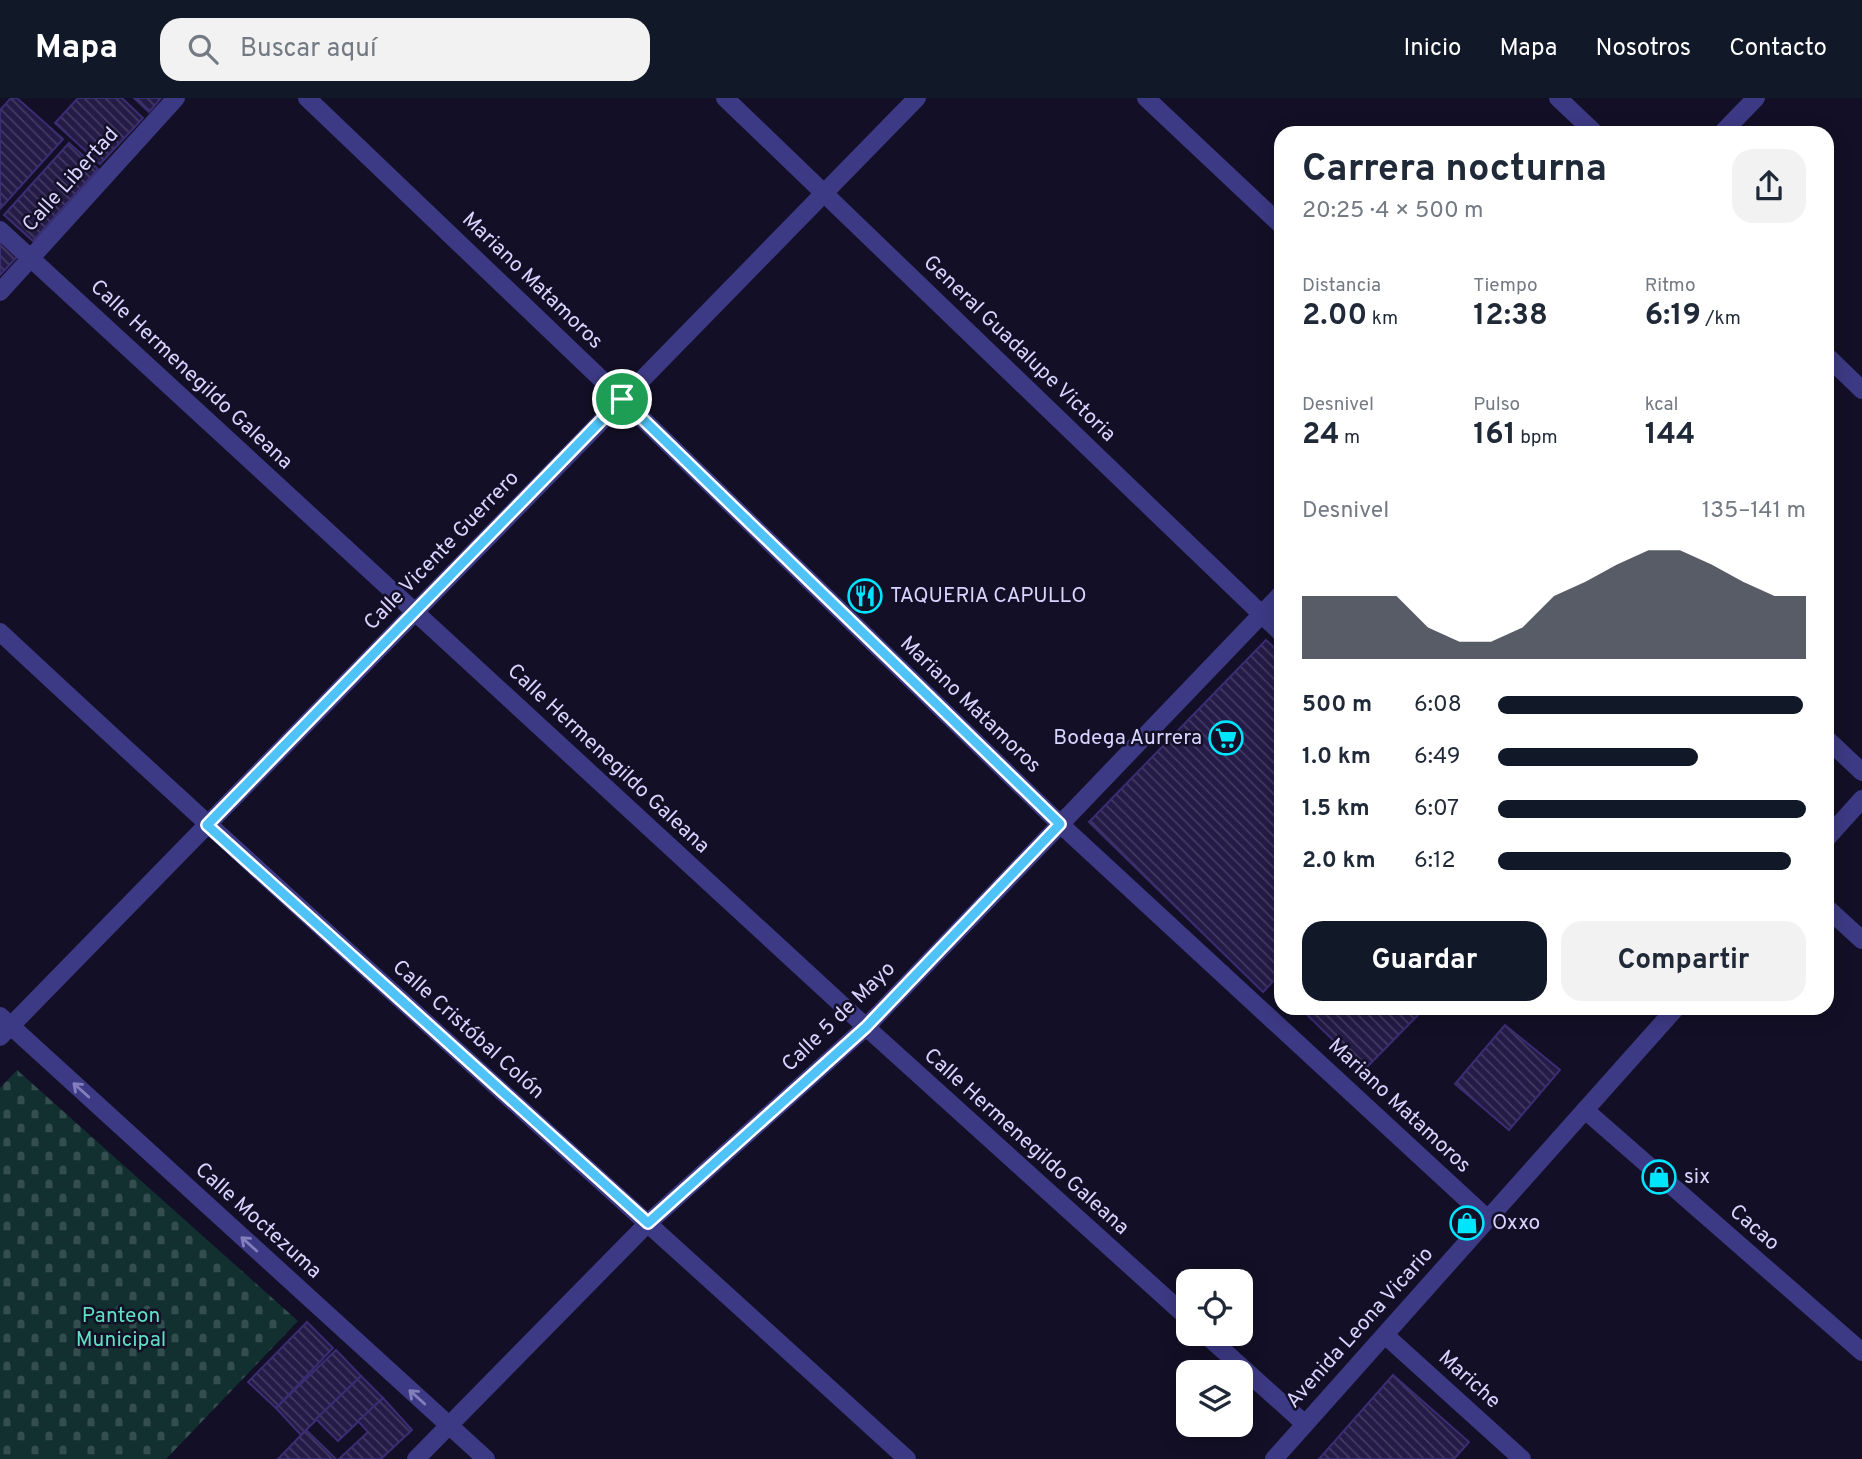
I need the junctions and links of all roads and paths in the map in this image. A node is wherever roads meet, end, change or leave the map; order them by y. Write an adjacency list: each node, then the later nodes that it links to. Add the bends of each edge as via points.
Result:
1 (176, 98): 13 (street, Calle Libertad)
2 (306, 98): 17 (street, Mariano Matamoros)
3 (725, 98): 10 (street, General Guadalupe Victoria)
4 (917, 98): 10 (street, Calle Vicente Guerrero)
5 (1146, 98): 11 (street)
6 (1558, 98): 8 (street)
7 (1756, 98): 9 (street)
8 (1588, 126)
9 (1730, 126)
10 (824, 193): 17 (street, Calle Vicente Guerrero); 20 (street, General Guadalupe Victoria)
11 (1274, 218)
12 (0, 230): 13 (street, Calle Hermenegildo Galeana)
13 (30, 258): 14 (street, Calle Libertad); 19 (street, Calle Hermenegildo Galeana)
14 (0, 292)
15 (1834, 363): 16 (street)
16 (1862, 390)
17 (622, 399): 19 (street, Calle Vicente Guerrero); 26 (street, Mariano Matamoros)
18 (1274, 601): 20 (street, Calle 5 de Mayo)
19 (414, 612): 27 (street, Calle Vicente Guerrero); 33 (street, Calle Hermenegildo Galeana)
20 (1262, 614): 21 (street, General Guadalupe Victoria); 26 (street, Calle 5 de Mayo)
21 (1274, 626)
22 (0, 632): 27 (street, Calle Cristóbal Colón)
23 (1834, 746): 24 (street)
24 (1862, 772)
25 (1862, 799): 28 (street)
26 (1060, 824): 33 (street, Calle 5 de Mayo); 35 (street, Mariano Matamoros)
27 (207, 825): 32 (street, Calle Vicente Guerrero); 36 (street, Calle Cristóbal Colón)
28 (1834, 830)
29 (1834, 914): 30 (street)
30 (1862, 940)
31 (1670, 1015): 34 (street, Avenida Leona Vicario)
32 (4, 1026): 42 (street, Calle Moctezuma, one-way to 32)
33 (866, 1027): 36 (street, Calle 5 de Mayo); 37 (street, Calle Hermenegildo Galeana)
34 (1585, 1110): 35 (street, Avenida Leona Vicario); 40 (street, Cacao)
35 (1488, 1219): 38 (street, Avenida Leona Vicario)
36 (648, 1223): 42 (street, Calle 5 de Mayo); 45 (street, Calle Cristóbal Colón)
37 (1176, 1307)
38 (1385, 1335): 41 (street, Avenida Leona Vicario); 47 (street, Mariche)
39 (1218, 1346): 41 (street)
40 (1862, 1352)
41 (1306, 1424): 46 (street, Avenida Leona Vicario)
42 (449, 1426): 43 (street, Calle 5 de Mayo); 44 (street, Calle Moctezuma)
43 (416, 1459)
44 (486, 1459)
45 (907, 1459)
46 (1275, 1459)
47 (1522, 1459)

